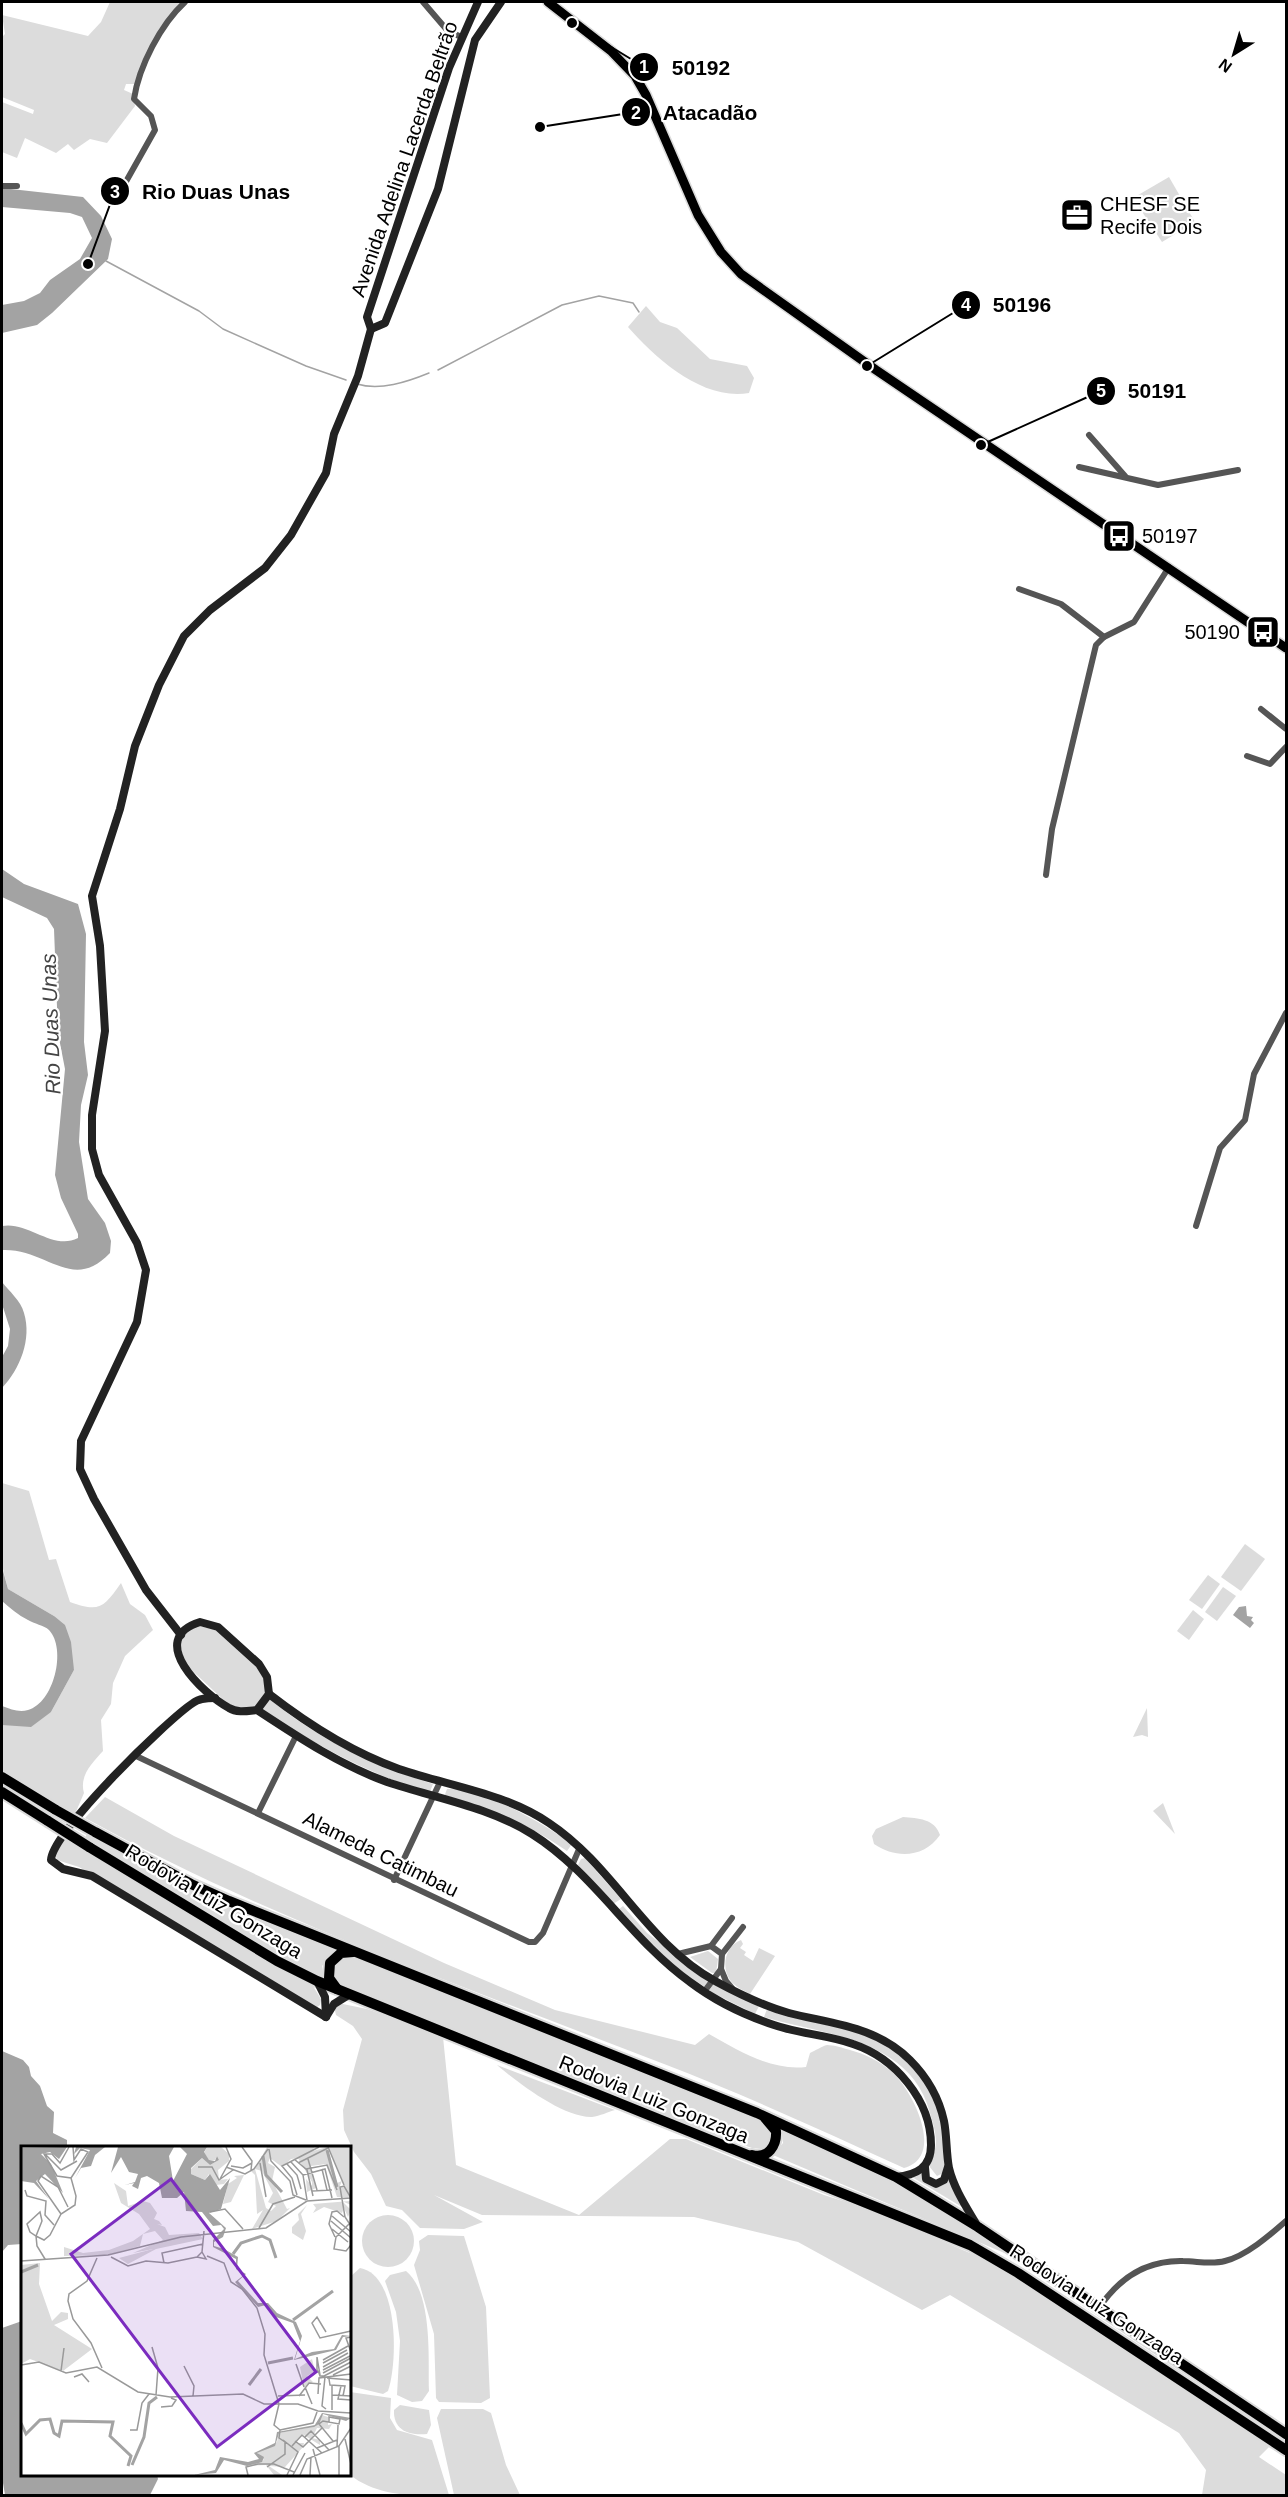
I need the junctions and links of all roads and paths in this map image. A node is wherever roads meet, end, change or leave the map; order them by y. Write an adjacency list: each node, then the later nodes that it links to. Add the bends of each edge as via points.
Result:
1 (185, 2): 9 (street, via 162,29 136,86 134,99 151,116 155,130)
2 (423, 2): 6 (street, via 447,30)
3 (478, 2): 6 (main road, Avenida Adelina Lacerda Beltrão)
4 (501, 2): 10 (main road, Avenida Adelina Lacerda Beltrão, via 475,40 438,189 385,323)
5 (548, 2): 15 (main road, via 610,51 634,76 651,104 698,215 721,252 741,274)
6 (461, 37): 10 (main road, Avenida Adelina Lacerda Beltrão, via 367,316)
7 (2, 186): 8 (street)
8 (17, 186)
9 (119, 194)
10 (371, 329): 26 (main road, Avenida Adelina Lacerda Beltrão, via 358,376 337,424 326,473 291,535 265,568 210,610 184,636 159,685 135,746 92,896 100,946 105,1031 92,1114 92,1149 99,1175 137,1243 146,1269 137,1322 81,1441 81,1469 146,1590)
11 (1089, 435): 14 (street)
12 (1079, 467): 14 (street)
13 (1238, 470): 14 (street, via 1158,485)
14 (1125, 476)
15 (1169, 567): 17 (street, via 1134,621); 18 (main road)
16 (1019, 589): 17 (street, via 1061,604)
17 (1104, 637): 23 (street, via 1094,652 1052,829)
18 (1287, 648)
19 (1261, 709): 20 (street)
20 (1287, 729)
21 (1285, 752): 22 (street, via 1270,764)
22 (1247, 756)
23 (1046, 875)
24 (1287, 1013): 25 (street, via 1254,1074 1245,1120 1220,1148)
25 (1196, 1226)
26 (181, 1635): 27 (main road, via 178,1659); 28 (main road, via 200,1622 218,1627 264,1670)
27 (197, 1681): 29 (main road); 30 (main road)
28 (269, 1694): 31 (main road); 35 (main road, via 331,1738 397,1768)
29 (215, 1698): 30 (main road); 31 (main road, via 234,1710)
30 (194, 1701): 33 (main road)
31 (256, 1710): 32 (main road)
32 (296, 1736): 37 (main road, via 364,1772); 38 (street)
33 (134, 1755): 38 (street, Alameda Catimbau); 59 (main road, via 84,1808 51,1860 58,1867 92,1876)
34 (2, 1777): 49 (highway, Rodovia Luiz Gonzaga, bridge, via 191,1884)
35 (440, 1782): 37 (street); 39 (main road, via 500,1799 529,1812)
36 (2, 1792): 54 (highway, Rodovia Luiz Gonzaga, bridge, via 277,1961)
37 (434, 1798): 40 (main road, via 508,1821); 41 (street)
38 (258, 1813): 41 (street, Alameda Catimbau)
39 (580, 1847): 40 (street); 42 (main road)
40 (571, 1863): 41 (street, Alameda Catimbau, via 543,1933 535,1942); 43 (main road)
41 (394, 1880)
42 (626, 1900): 43 (street); 50 (main road)
43 (613, 1910): 55 (main road, via 655,1953)
44 (732, 1918): 45 (street)
45 (727, 1925): 47 (street); 48 (street)
46 (743, 1927): 47 (street)
47 (738, 1933): 51 (street)
48 (711, 1946): 50 (street); 51 (street)
49 (359, 1953): 57 (highway, via 341,1953 330,1963 328,1978 334,1987); 61 (highway, Rodovia Luiz Gonzaga)
50 (678, 1954): 53 (main road)
51 (722, 1954): 52 (street)
52 (721, 1969): 53 (street); 56 (street, via 726,1982)
53 (713, 1980): 55 (street); 56 (main road)
54 (317, 1981): 57 (highway, Rodovia Luiz Gonzaga); 59 (main road, via 325,1997)
55 (704, 1992): 60 (main road)
56 (737, 1992): 58 (main road)
57 (346, 1993): 59 (main road); 62 (highway, Rodovia Luiz Gonzaga)
58 (764, 2005): 60 (street); 63 (main road, via 850,2026 894,2046 925,2078 937,2100 944,2121)
59 (326, 2017)
60 (757, 2019): 64 (main road, via 851,2043 879,2055 892,2066 913,2090 925,2112 931,2146)
61 (757, 2113): 62 (highway, via 773,2125 775,2144 761,2157); 65 (highway, Rodovia Luiz Gonzaga)
62 (740, 2152): 70 (highway, Rodovia Luiz Gonzaga, via 992,2257)
63 (948, 2163): 64 (main road, via 944,2180 936,2184 926,2179); 67 (main road)
64 (925, 2167): 65 (main road)
65 (896, 2177): 67 (highway, Rodovia Luiz Gonzaga)
66 (1287, 2221): 68 (street, via 1226,2261 1171,2261 1141,2269 1115,2285)
67 (978, 2227): 68 (highway, Rodovia Luiz Gonzaga)
68 (1099, 2308): 69 (highway, Rodovia Luiz Gonzaga)
69 (1287, 2434)
70 (1287, 2450)

